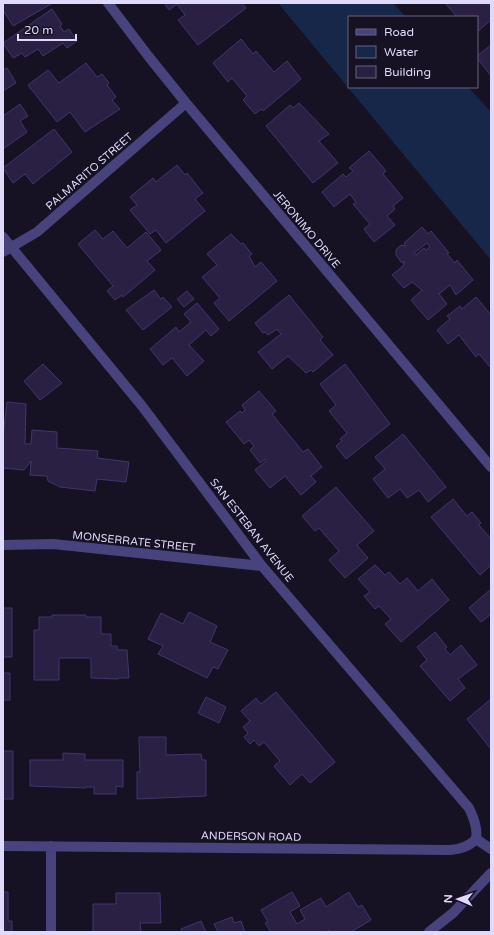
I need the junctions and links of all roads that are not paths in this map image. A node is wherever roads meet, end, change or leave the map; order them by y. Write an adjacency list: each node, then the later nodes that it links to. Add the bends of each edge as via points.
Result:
1 (108, 3): 2 (street, JERONIMO DRIVE)
2 (186, 103): 4 (street, PALMARITO STREET, via 37,232); 5 (street, JERONIMO DRIVE)
3 (3, 237): 4 (street, SAN ESTEBAN AVENUE)
4 (7, 250): 7 (street, SAN ESTEBAN AVENUE, via 142,406)
5 (491, 468)
6 (3, 544): 7 (street, MONSERRATE STREET, via 53,544)
7 (262, 566): 8 (street, SAN ESTEBAN AVENUE, via 469,808 475,820)
8 (476, 839): 10 (street, ANDERSON ROAD, via 461,849 450,850); 11 (street)
9 (3, 846): 10 (street, ANDERSON ROAD)
10 (52, 846): 13 (street)
11 (491, 849)
12 (491, 873): 14 (street, via 453,913)
13 (51, 932)
14 (429, 932)

